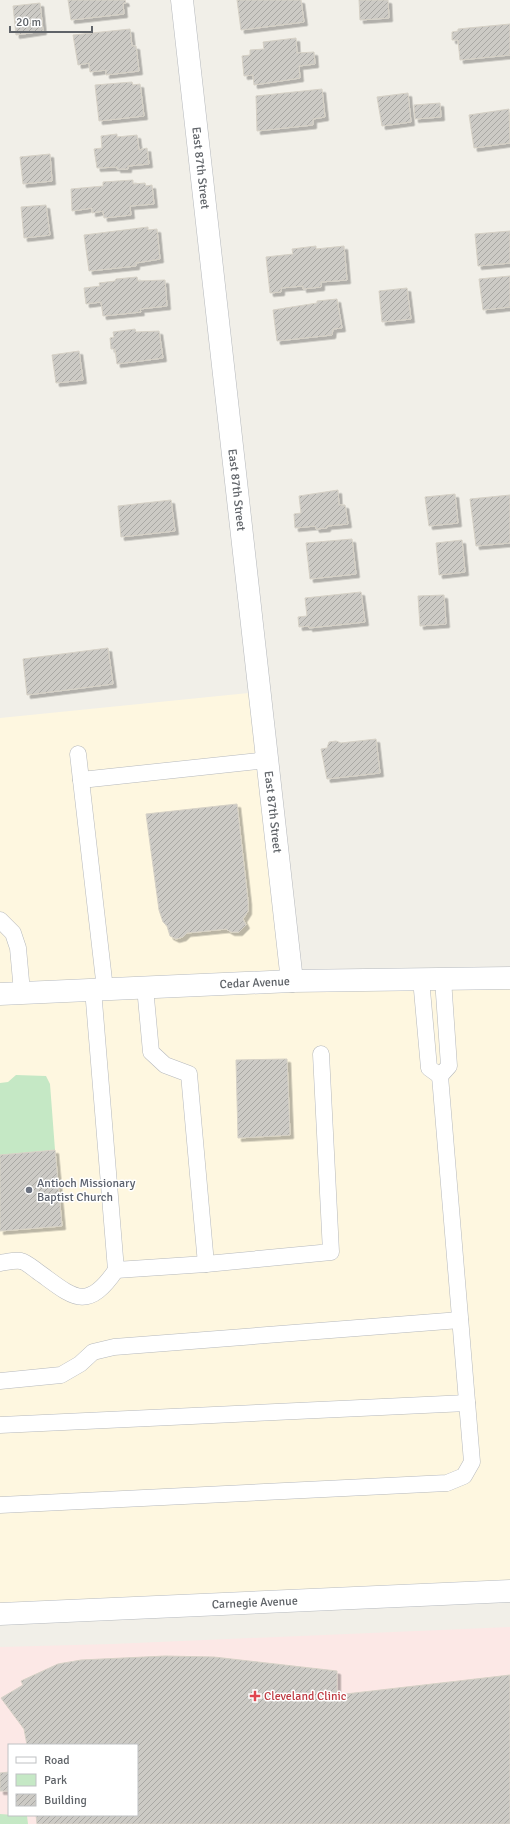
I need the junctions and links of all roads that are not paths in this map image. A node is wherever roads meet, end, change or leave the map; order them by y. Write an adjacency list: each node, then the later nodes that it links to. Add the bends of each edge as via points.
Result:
1 (182, 0): 3 (street, East 87th Street)
2 (78, 754): 4 (lane)
3 (267, 760): 4 (lane); 9 (street, East 87th Street)
4 (81, 780): 11 (lane)
5 (0, 920): 12 (lane, via 13,933 18,948)
6 (510, 978): 8 (street, Cedar Avenue)
7 (422, 979): 8 (street, Cedar Avenue); 9 (street, Cedar Avenue); 15 (lane, via 429,1068)
8 (443, 979): 15 (lane, via 449,1066)
9 (292, 980): 10 (street, Cedar Avenue)
10 (144, 987): 11 (street, Cedar Avenue); 17 (lane, via 151,1052 165,1065 189,1074)
11 (99, 989): 12 (street, Cedar Avenue); 18 (lane)
12 (22, 992): 13 (street, Cedar Avenue)
13 (0, 994)
14 (321, 1054): 17 (lane, via 332,1252)
15 (440, 1076): 19 (lane)
16 (0, 1263): 18 (lane, via 23,1261 69,1294 84,1298 96,1294)
17 (206, 1264): 18 (lane)
18 (116, 1270)
19 (460, 1320): 20 (lane, via 114,1348 93,1352 80,1364 61,1375); 21 (lane)
20 (0, 1381)
21 (467, 1403): 22 (lane); 23 (lane, via 472,1462 464,1476 447,1483)
22 (0, 1425)
23 (0, 1505)
24 (510, 1591): 25 (street, Carnegie Avenue)
25 (0, 1614)

